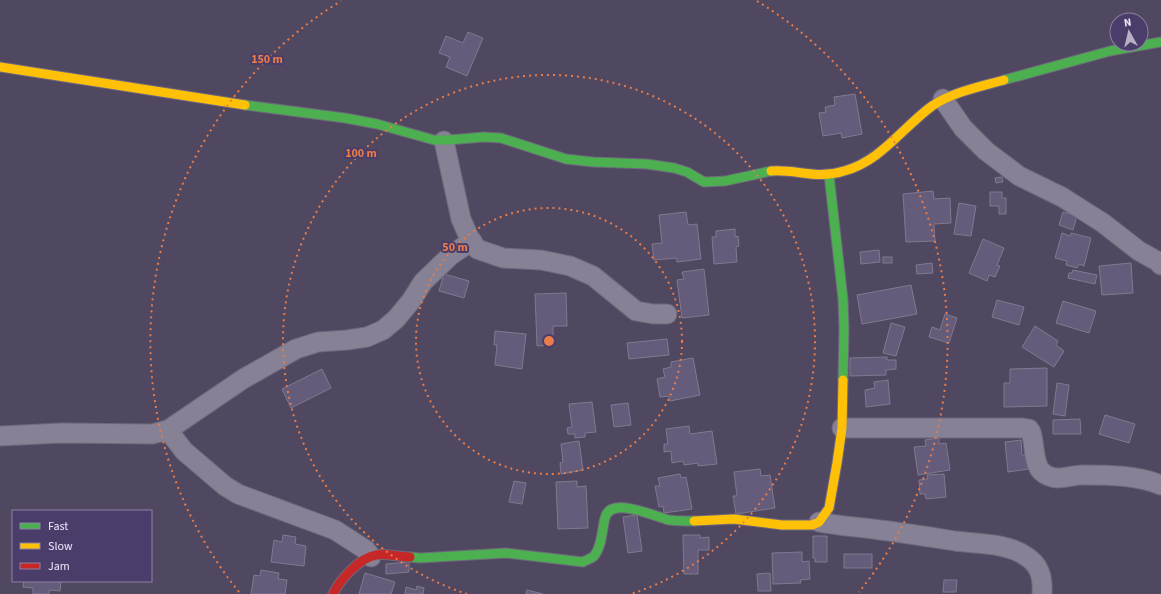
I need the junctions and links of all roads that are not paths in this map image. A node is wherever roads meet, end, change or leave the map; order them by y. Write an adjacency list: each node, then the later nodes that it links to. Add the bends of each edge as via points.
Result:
1 (1161, 42): 3 (street, via 1048,66)
2 (0, 67): 4 (street, via 345,118)
3 (943, 99): 5 (street, via 922,114 873,159); 7 (street, via 964,128 986,151 1019,176 1062,197)
4 (444, 141): 5 (street, via 492,137 566,159 652,164 674,168 688,172 704,182 724,181 776,170); 6 (street, via 461,219)
5 (829, 176): 9 (street, via 843,299)
6 (472, 241): 8 (street, via 478,249 503,258 541,260 570,266 593,276 636,311); 10 (street, via 450,255 423,282 396,319 383,330 367,336 318,342 296,349 243,379)
7 (1161, 265)
8 (667, 314)
9 (842, 428): 12 (street, via 1029,429 1036,462 1042,471 1050,476 1135,477); 13 (street, via 829,508)
10 (168, 430): 11 (street, via 152,434 62,433); 14 (street, via 184,451 225,486 238,494 335,530 366,550)
11 (0, 436)
12 (1161, 485)
13 (819, 522): 14 (street, via 805,525 734,518 670,520 620,507 610,510 606,515 596,553 583,562 506,554 420,558 380,555); 16 (street, via 1002,547 1032,560 1039,569)
14 (371, 557): 15 (street, via 344,577)
15 (333, 594)
16 (1042, 594)

